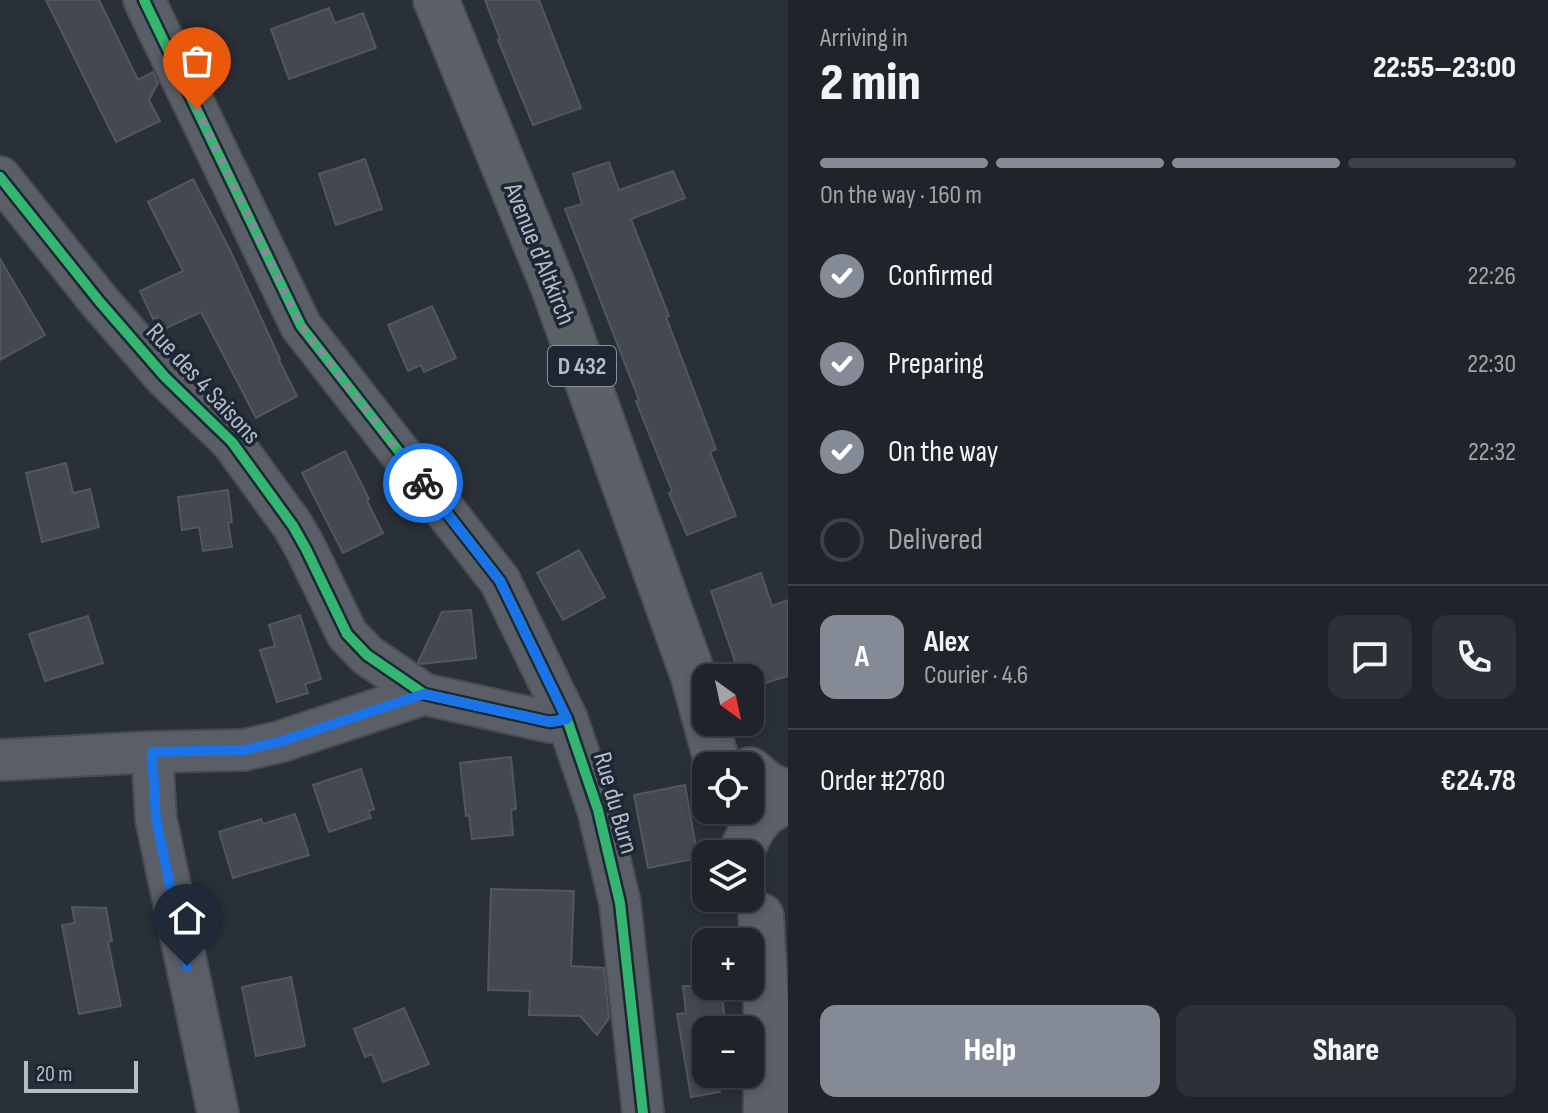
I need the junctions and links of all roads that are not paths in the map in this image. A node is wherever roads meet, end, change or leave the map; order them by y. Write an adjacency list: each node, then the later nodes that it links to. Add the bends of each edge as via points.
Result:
1 (144, 0): 5 (street, Rue du Burn, via 301,326 500,581)
2 (436, 0): 7 (main road, Avenue d'Altkirch / D 432, via 554,288 693,675)
3 (0, 177): 4 (street, Rue des 4 Saisons, via 165,377 232,442 293,526 347,634 367,655)
4 (424, 694): 5 (street, Rue des 4 Saisons, via 550,722); 6 (street, via 244,750)
5 (567, 719): 16 (street, Rue du Burn, via 598,810 620,903)
6 (152, 752): 8 (street); 15 (street, via 156,819)
7 (714, 752)
8 (0, 760)
9 (764, 782): 10 (main road)
10 (788, 793)
11 (788, 801): 12 (main road, via 761,817)
12 (745, 840)
13 (766, 915): 14 (main road)
14 (777, 1009): 17 (main road)
15 (218, 1113)
16 (643, 1113)
17 (766, 1113)

